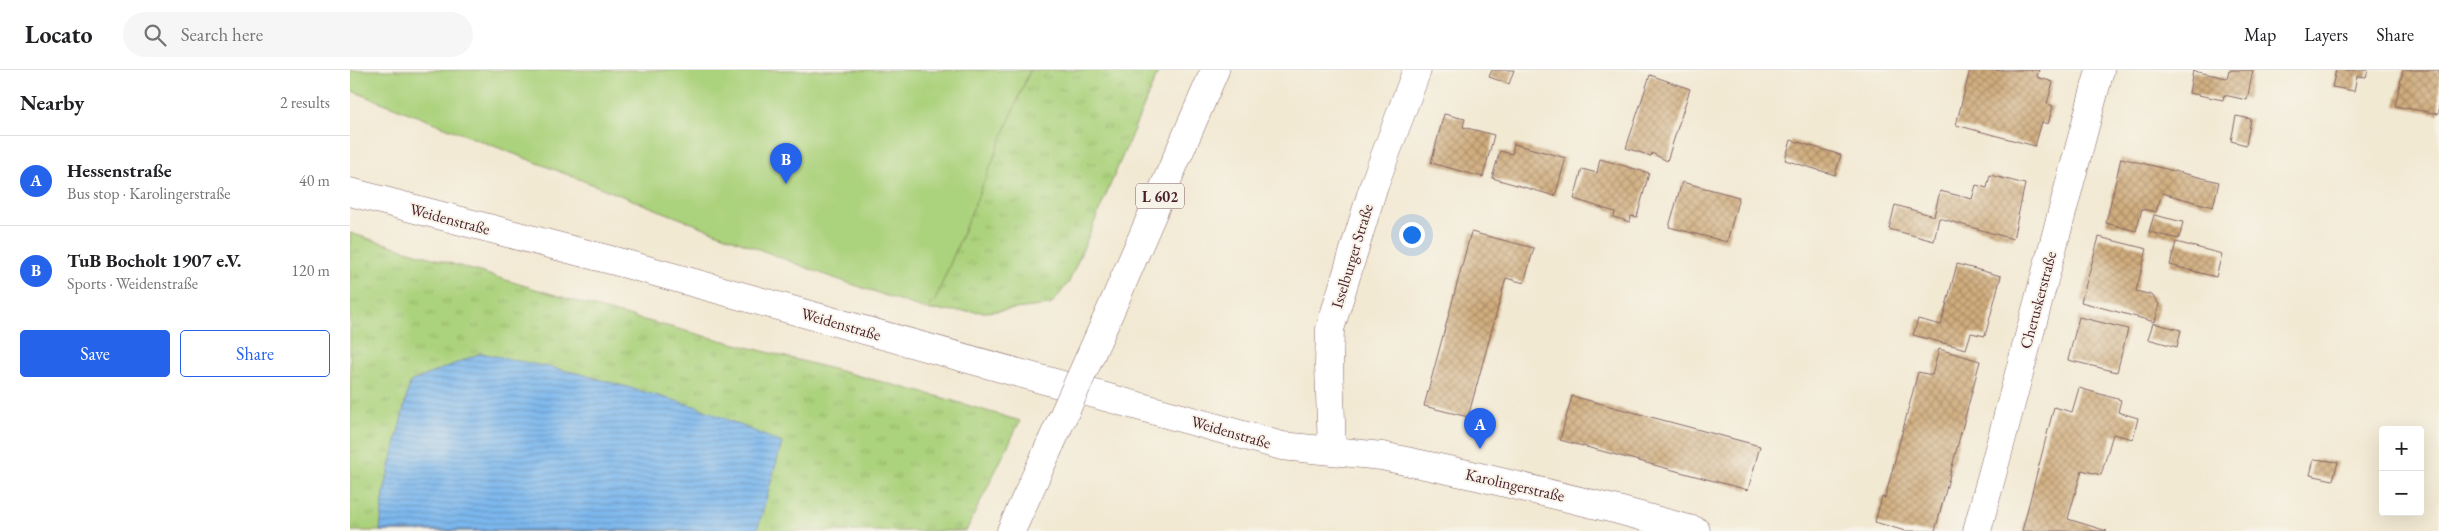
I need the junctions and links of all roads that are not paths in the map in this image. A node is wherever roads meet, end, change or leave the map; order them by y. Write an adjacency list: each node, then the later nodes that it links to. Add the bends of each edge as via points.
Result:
1 (1214, 70): 7 (street, L 602, bridge)
2 (1417, 70): 5 (street, Isselburger Straße, via 1374,185 1330,329)
3 (2100, 70): 9 (street, Cheruskerstraße)
4 (350, 192): 5 (street, Weidenstraße, via 626,264 1282,446)
5 (1332, 450): 6 (street, Karolingerstraße, via 1382,456 1472,475)
6 (1616, 520): 8 (street, Karolingerstraße)
7 (1011, 531)
8 (1696, 531)
9 (1977, 531)

